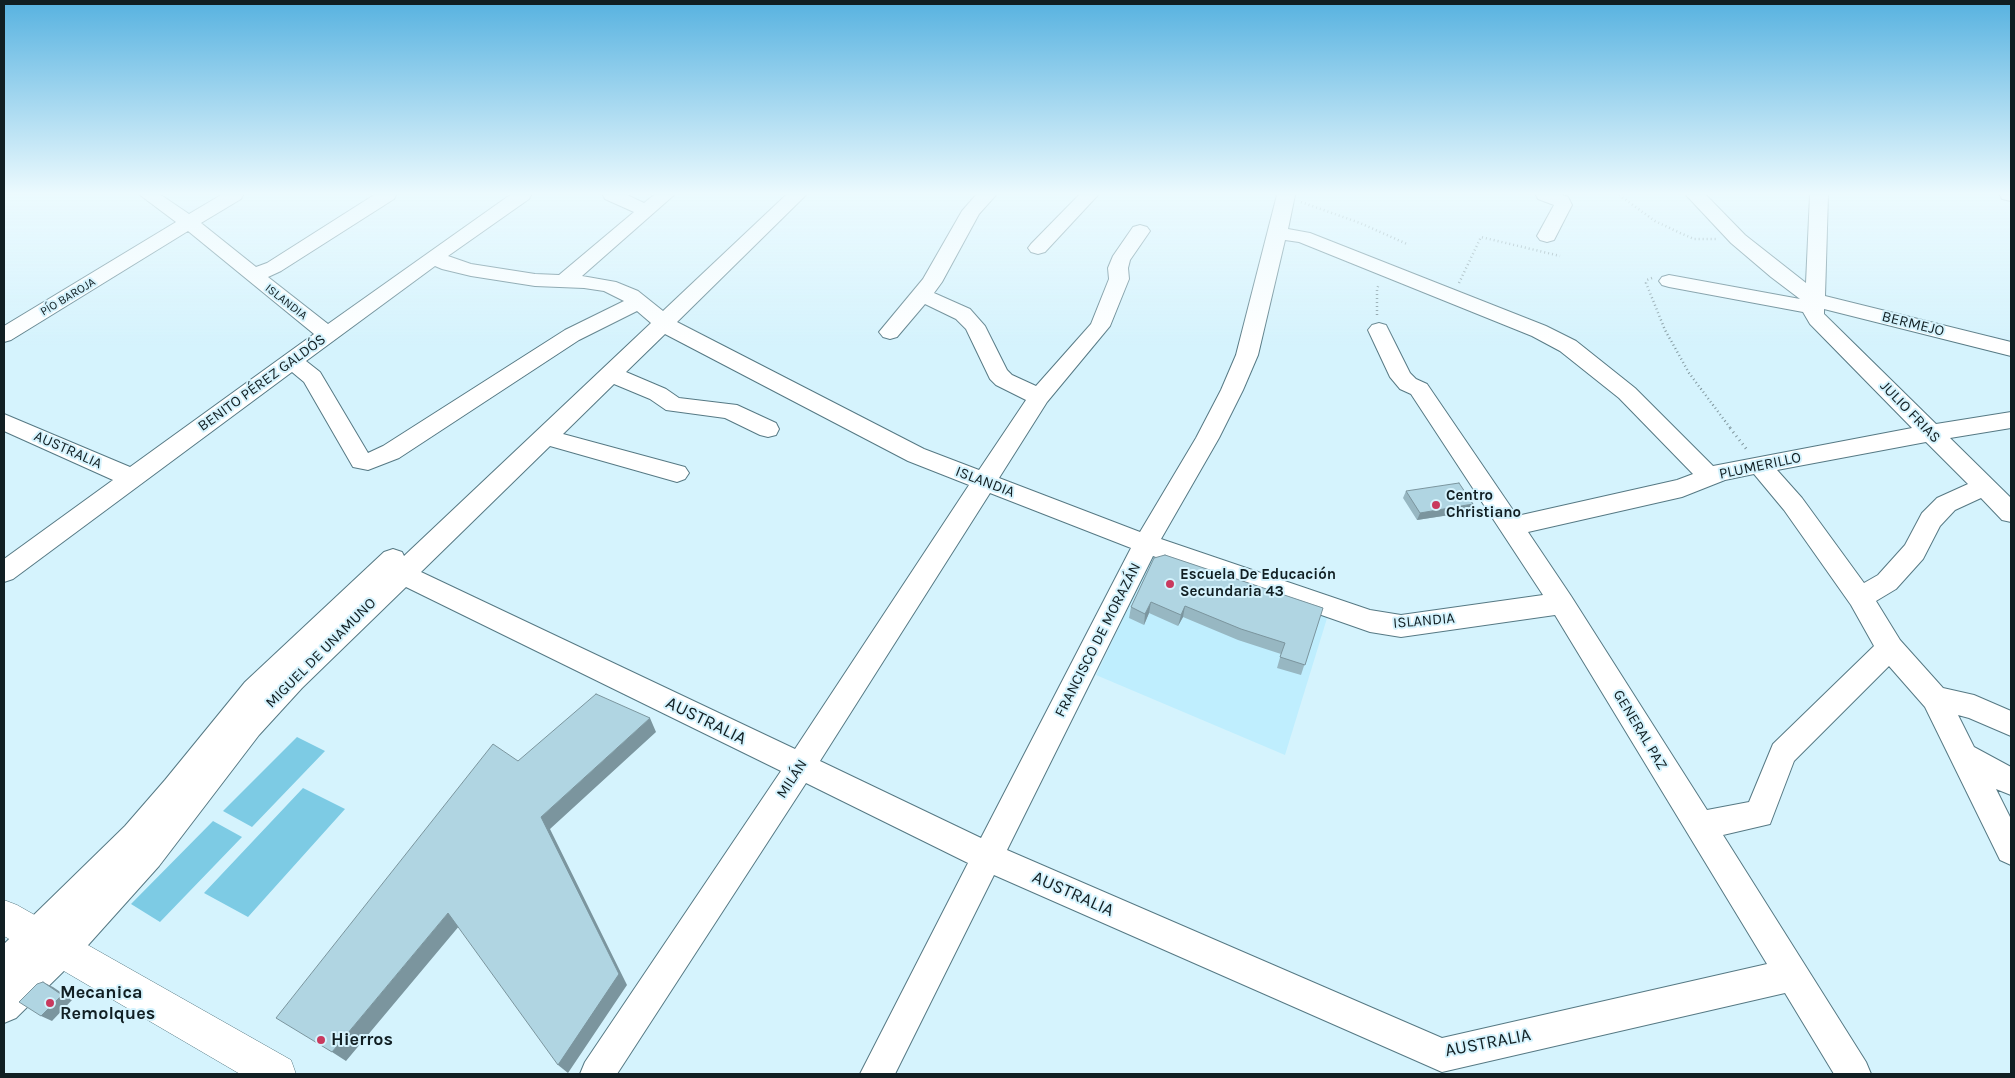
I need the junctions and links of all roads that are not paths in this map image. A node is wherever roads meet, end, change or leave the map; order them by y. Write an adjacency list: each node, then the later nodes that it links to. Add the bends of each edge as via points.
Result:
1 (152, 245): 26 (street, PÍO BAROJA)
2 (216, 245): 17 (street, ISLANDIA)
3 (307, 245): 17 (street)
4 (451, 245): 16 (street, BENITO PÉREZ GALDÓS)
5 (606, 245): 18 (street)
6 (726, 245): 22 (street)
7 (735, 245): 22 (street)
8 (951, 245): 20 (street)
9 (1041, 245): 15 (street)
10 (1130, 245): 30 (street, MILÁN, via 1120,260 1119,279 1100,326)
11 (1275, 245): 44 (street, FRANCISCO DE MORAZÁN, via 1247,355 1207,438)
12 (1324, 245): 38 (street, via 1568,346 1627,393)
13 (1745, 245): 21 (street)
14 (1816, 245): 21 (street)
15 (1038, 248)
16 (434, 257): 18 (street, ISLANDIA, via 449,265 471,270 535,280); 25 (street, BENITO PÉREZ GALDÓS)
17 (253, 276): 25 (street, ISLANDIA)
18 (565, 280): 22 (street, ISLANDIA, via 610,286)
19 (1669, 281): 21 (street, BERMEJO)
20 (922, 295): 24 (street); 30 (street, via 963,314 975,326 998,374)
21 (1814, 304): 27 (street, BERMEJO); 34 (street, JULIO FRIAS, via 1813,313 1817,319)
22 (652, 313): 28 (street, via 572,335 391,452 368,462 361,461 312,377); 29 (street, MIGUEL DE UNAMUNO); 40 (street, ISLANDIA, via 916,455); 45 (street, MIGUEL DE UNAMUNO)
23 (1379, 330): 43 (street, GENERAL PAZ, via 1401,377 1419,390)
24 (890, 332)
25 (328, 334): 28 (street, BENITO PÉREZ GALDÓS)
26 (4, 336)
27 (2011, 348)
28 (292, 361): 39 (street, BENITO PÉREZ GALDÓS)
29 (611, 374): 33 (street, via 658,394 674,405 729,411); 35 (street, MIGUEL DE UNAMUNO)
30 (1039, 397): 40 (street, MILÁN)
31 (2011, 420): 34 (street, PLUMERILLO)
32 (4, 422): 39 (street, AUSTRALIA)
33 (768, 428)
34 (1930, 433): 36 (street, PLUMERILLO); 41 (street, JULIO FRIAS)
35 (546, 437): 37 (street); 45 (street, MIGUEL DE UNAMUNO)
36 (1760, 465): 38 (street, PLUMERILLO, via 1720,472); 47 (street, via 1794,504)
37 (676, 473)
38 (1710, 477): 43 (street, PLUMERILLO, via 1682,488)
39 (132, 478): 46 (street, BENITO PÉREZ GALDÓS)
40 (984, 482): 44 (street, ISLANDIA); 53 (street, MILÁN)
41 (1984, 486): 42 (street, JULIO FRIAS); 47 (street, via 1946,504 1902,566 1887,582)
42 (2011, 513)
43 (1512, 526): 48 (street, GENERAL PAZ)
44 (1146, 544): 48 (street, ISLANDIA, via 1382,624 1401,626); 57 (street, FRANCISCO DE MORAZÁN)
45 (394, 570): 53 (street, AUSTRALIA); 59 (street, MIGUEL DE UNAMUNO, via 249,726 172,828)
46 (4, 572)
47 (1860, 598): 49 (street)
48 (1562, 603): 55 (street, GENERAL PAZ)
49 (1890, 648): 50 (street); 55 (street, via 1783,753 1759,814)
50 (1935, 698): 51 (street, via 1974,707); 52 (street)
51 (2011, 724)
52 (1966, 757): 54 (street); 56 (street)
53 (800, 767): 57 (street, AUSTRALIA); 65 (street, MILÁN)
54 (2011, 782)
55 (1699, 826): 61 (street, GENERAL PAZ)
56 (2011, 850)
57 (988, 857): 63 (street, AUSTRALIA); 66 (street, FRANCISCO DE MORAZÁN)
58 (4, 917): 59 (main road)
59 (48, 944): 60 (street, MIGUEL DE UNAMUNO); 62 (street, MIGUEL DE UNAMUNO); 64 (main road)
60 (4, 967)
61 (1791, 975): 63 (street, AUSTRALIA); 67 (street, GENERAL PAZ)
62 (4, 1006)
63 (1440, 1065)
64 (277, 1074)
65 (597, 1074)
66 (877, 1074)
67 (1854, 1074)

